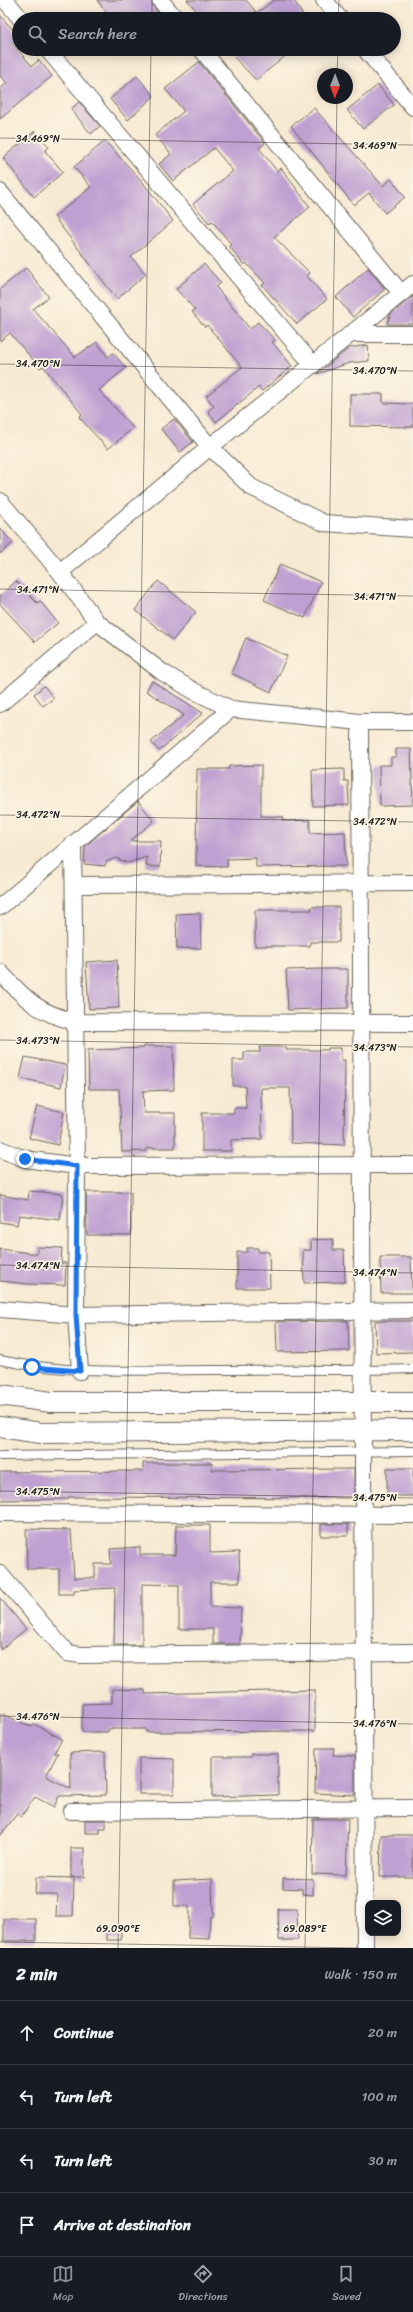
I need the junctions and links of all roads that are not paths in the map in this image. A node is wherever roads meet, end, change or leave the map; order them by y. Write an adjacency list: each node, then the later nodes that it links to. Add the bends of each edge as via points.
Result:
1 (5, 0): 4 (street)
2 (160, 0): 5 (street)
3 (324, 0): 6 (street)
4 (15, 12)
5 (170, 12)
6 (334, 12)
7 (52, 56): 15 (street)
8 (207, 56): 12 (street)
9 (371, 56): 10 (street)
10 (413, 107)
11 (0, 192): 16 (street)
12 (407, 288): 13 (street)
13 (350, 334): 14 (street); 15 (street)
14 (413, 334)
15 (314, 365): 16 (street)
16 (210, 447): 18 (street, via 251,487 324,523); 19 (street)
17 (0, 501): 19 (street)
18 (413, 529)
19 (60, 572): 20 (street)
20 (97, 622): 21 (street); 22 (street, via 162,672)
21 (0, 704)
22 (231, 710): 23 (street); 25 (street)
23 (360, 722): 24 (street); 27 (street)
24 (413, 722)
25 (73, 845): 28 (street); 29 (street)
26 (413, 883): 27 (street)
27 (361, 884): 28 (street); 32 (street)
28 (74, 885): 31 (street)
29 (0, 907)
30 (0, 972): 31 (street, via 24,998 52,1016)
31 (76, 1022): 32 (street); 37 (street)
32 (362, 1024): 33 (street); 35 (street)
33 (413, 1024)
34 (0, 1149): 37 (street, via 25,1159)
35 (362, 1165): 36 (street); 37 (street); 40 (street)
36 (413, 1165)
37 (77, 1166): 41 (street)
38 (0, 1309): 41 (street)
39 (413, 1310): 40 (street)
40 (363, 1311): 41 (street); 45 (street)
41 (76, 1315): 44 (street)
42 (0, 1360): 44 (lane, via 32,1367)
43 (413, 1369): 45 (lane)
44 (80, 1371): 45 (lane)
45 (363, 1371): 48 (street)
46 (0, 1395): 48 (street, via 51,1402)
47 (413, 1402): 48 (street)
48 (363, 1403): 50 (street)
49 (0, 1427): 50 (street, via 42,1433)
50 (363, 1430): 51 (street); 52 (street)
51 (413, 1430)
52 (363, 1452): 53 (lane); 54 (lane); 57 (street)
53 (413, 1452)
54 (0, 1456)
55 (0, 1513): 57 (street)
56 (413, 1515): 57 (street)
57 (364, 1516): 60 (street)
58 (0, 1574): 60 (street, via 67,1653)
59 (413, 1652): 60 (street)
60 (364, 1653): 62 (street)
61 (413, 1808): 62 (street)
62 (365, 1809): 63 (street); 64 (street)
63 (71, 1811)
64 (365, 1948)

